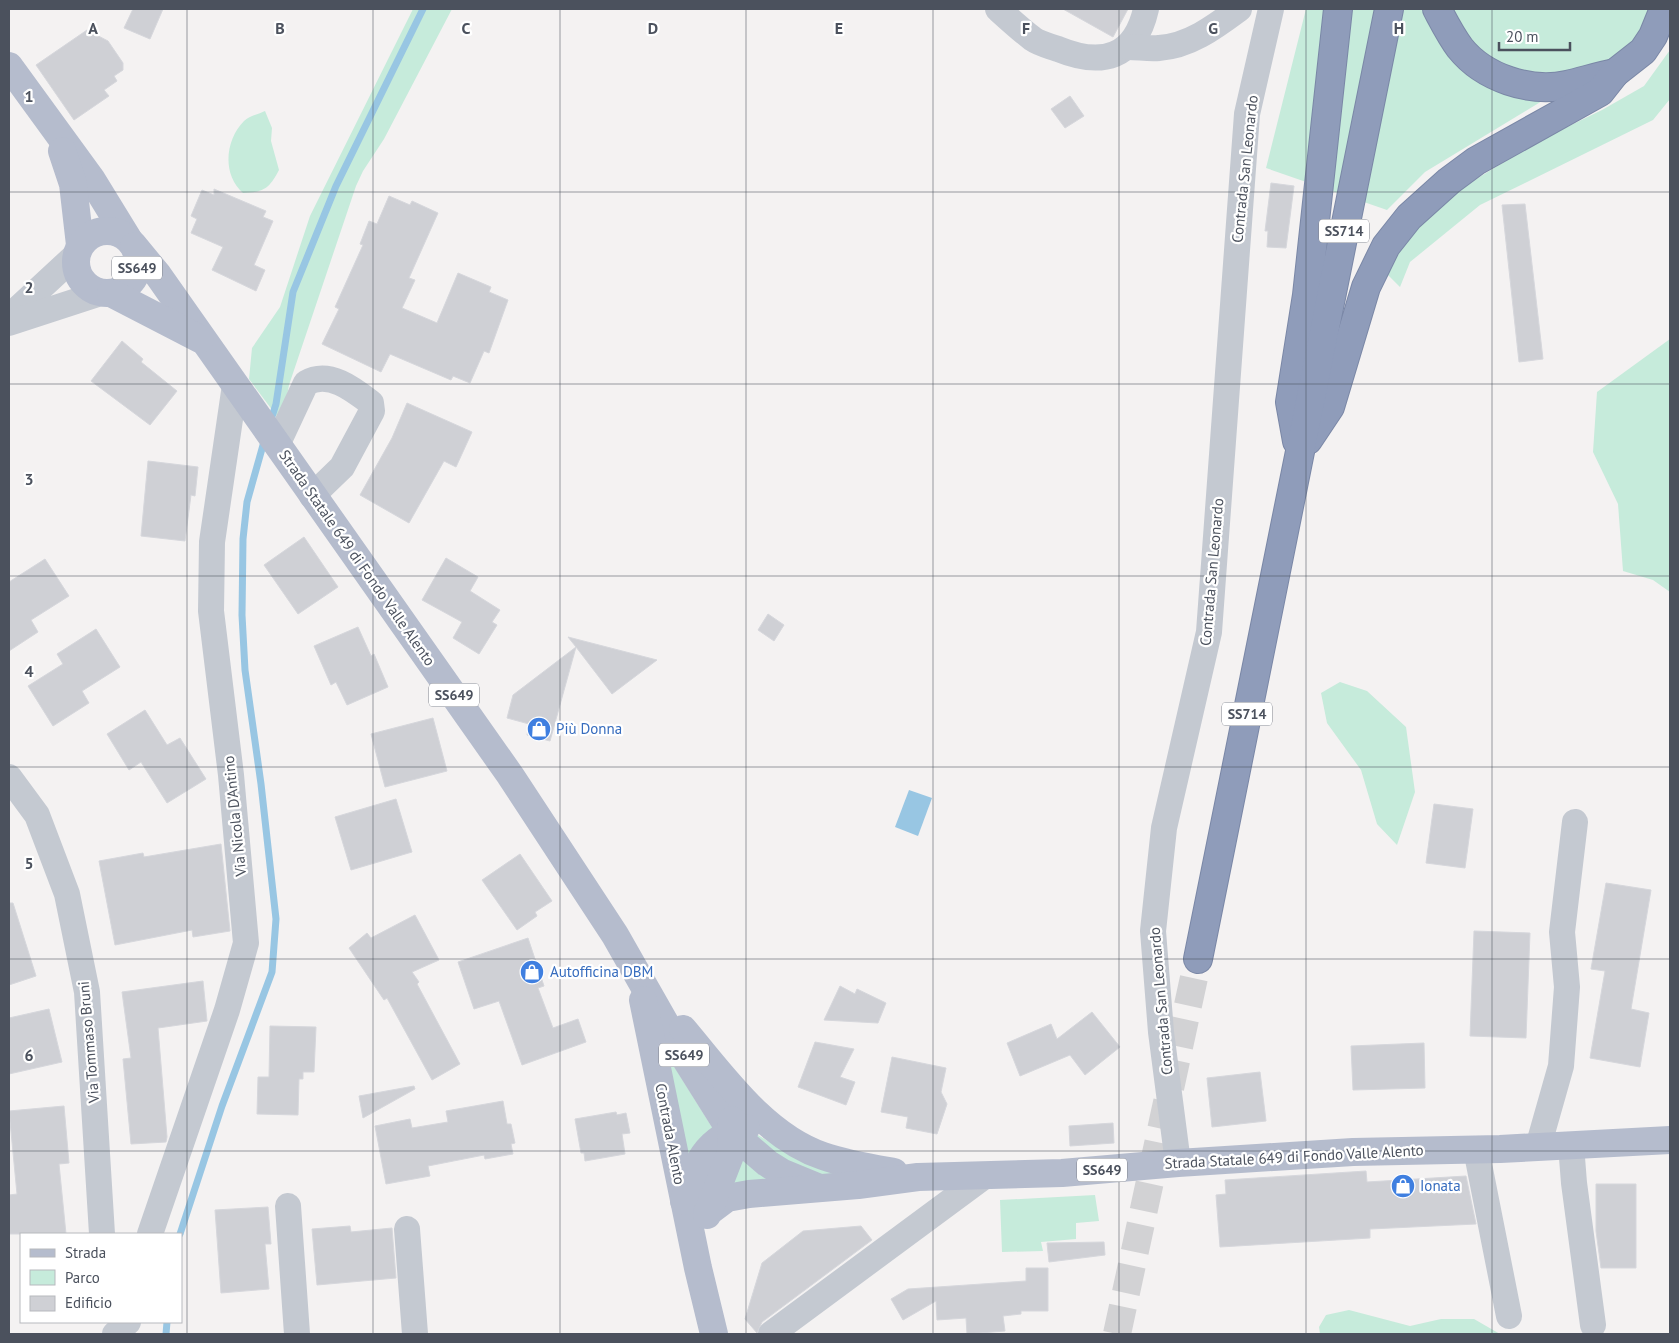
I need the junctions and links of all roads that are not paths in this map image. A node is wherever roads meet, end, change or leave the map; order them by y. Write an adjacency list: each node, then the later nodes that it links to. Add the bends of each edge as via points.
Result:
1 (998, 9): 9 (street, via 1035,40 1080,58 1110,56)
2 (1146, 9): 9 (street, via 1142,25)
3 (1240, 9): 9 (street, via 1188,42 1160,48)
4 (1271, 9): 34 (street, Contrada San Leonardo, via 1248,114 1209,632 1164,828 1153,931 1161,1032)
5 (1338, 9): 21 (highway, via 1307,295 1290,402)
6 (1389, 9): 21 (highway, SS714)
7 (1437, 9): 11 (highway, via 1460,49 1477,66 1496,76 1542,87 1566,85)
8 (1664, 9): 11 (highway, via 1643,51)
9 (1128, 47)
10 (9, 66): 12 (main road, Strada Statale 649 di Fondo Valle Alento / SS649)
11 (1615, 73): 21 (highway, via 1600,92 1469,166 1409,217 1386,246 1370,279 1352,328 1330,407)
12 (54, 126): 13 (main road, Strada Statale 649 di Fondo Valle Alento / SS649); 14 (main road, Strada Statale 649 di Fondo Valle Alento / SS649, via 73,184)
13 (130, 242): 14 (main road, SS649, via 118,232 107,230 87,237); 15 (main road, SS649, via 138,261 135,276 121,290); 18 (main road, Strada Statale 649 di Fondo Valle Alento / SS649, via 158,275)
14 (78, 250): 15 (main road, SS649, via 78,275 84,283); 16 (street)
15 (106, 293): 17 (street); 18 (main road, Strada Statale 649 di Fondo Valle Alento / SS649)
16 (9, 317)
17 (9, 323)
18 (204, 341): 19 (main road, Strada Statale 649 di Fondo Valle Alento / SS649)
19 (235, 385): 20 (main road, Strada Statale 649 di Fondo Valle Alento / SS649); 42 (street, Via Nicola D'Antino, via 212,542 212,611 246,943 227,1010)
20 (281, 452): 22 (main road, Strada Statale 649 di Fondo Valle Alento / SS649); 22 (street, via 306,383 315,378 329,379 353,389 371,403 372,411 342,466)
21 (1299, 454): 25 (highway, SS714)
22 (312, 496): 26 (main road, Strada Statale 649 di Fondo Valle Alento / SS649, via 514,780 615,935)
23 (9, 777): 41 (street, Via Tommaso Bruni, via 37,815 67,894 88,992)
24 (1575, 822): 32 (street, via 1562,925 1567,987 1560,1066)
25 (1198, 959)
26 (638, 977): 27 (main road, Strada Statale 649 di Fondo Valle Alento / SS649); 29 (main road, Strada Statale 649 di Fondo Valle Alento / SS649); 39 (main road, Contrada Alento)
27 (726, 1080): 28 (main road, Strada Statale 649 di Fondo Valle Alento / SS649); 29 (main road, Strada Statale 649 di Fondo Valle Alento / SS649, via 732,1106)
28 (780, 1132): 29 (main road, Strada Statale 649 di Fondo Valle Alento / SS649, via 755,1127); 36 (main road, Strada Statale 649 di Fondo Valle Alento / SS649, via 824,1156)
29 (732, 1133): 37 (main road, Strada Statale 649 di Fondo Valle Alento / SS649, via 767,1163); 39 (main road, Contrada Alento, via 702,1156 692,1176)
30 (1670, 1140): 31 (main road, Strada Statale 649 di Fondo Valle Alento / SS649)
31 (1572, 1145): 32 (main road, Strada Statale 649 di Fondo Valle Alento / SS649); 45 (street)
32 (1538, 1147): 33 (main road, Strada Statale 649 di Fondo Valle Alento / SS649)
33 (1476, 1149): 34 (main road, Strada Statale 649 di Fondo Valle Alento / SS649, via 1353,1152); 43 (street)
34 (1178, 1163): 35 (main road, Strada Statale 649 di Fondo Valle Alento / SS649, via 1062,1173)
35 (986, 1175): 36 (main road, Strada Statale 649 di Fondo Valle Alento / SS649); 50 (street)
36 (918, 1176): 37 (main road, Strada Statale 649 di Fondo Valle Alento / SS649)
37 (817, 1187): 39 (main road, via 732,1197)
38 (288, 1206): 47 (street)
39 (695, 1208): 49 (main road, Contrada Alento, via 698,1268)
40 (407, 1229): 48 (street)
41 (102, 1233)
42 (150, 1233)
43 (1509, 1316)
44 (127, 1323): 46 (street)
45 (1593, 1325)
46 (115, 1334)
47 (297, 1334)
48 (415, 1334)
49 (714, 1334)
50 (771, 1334)

